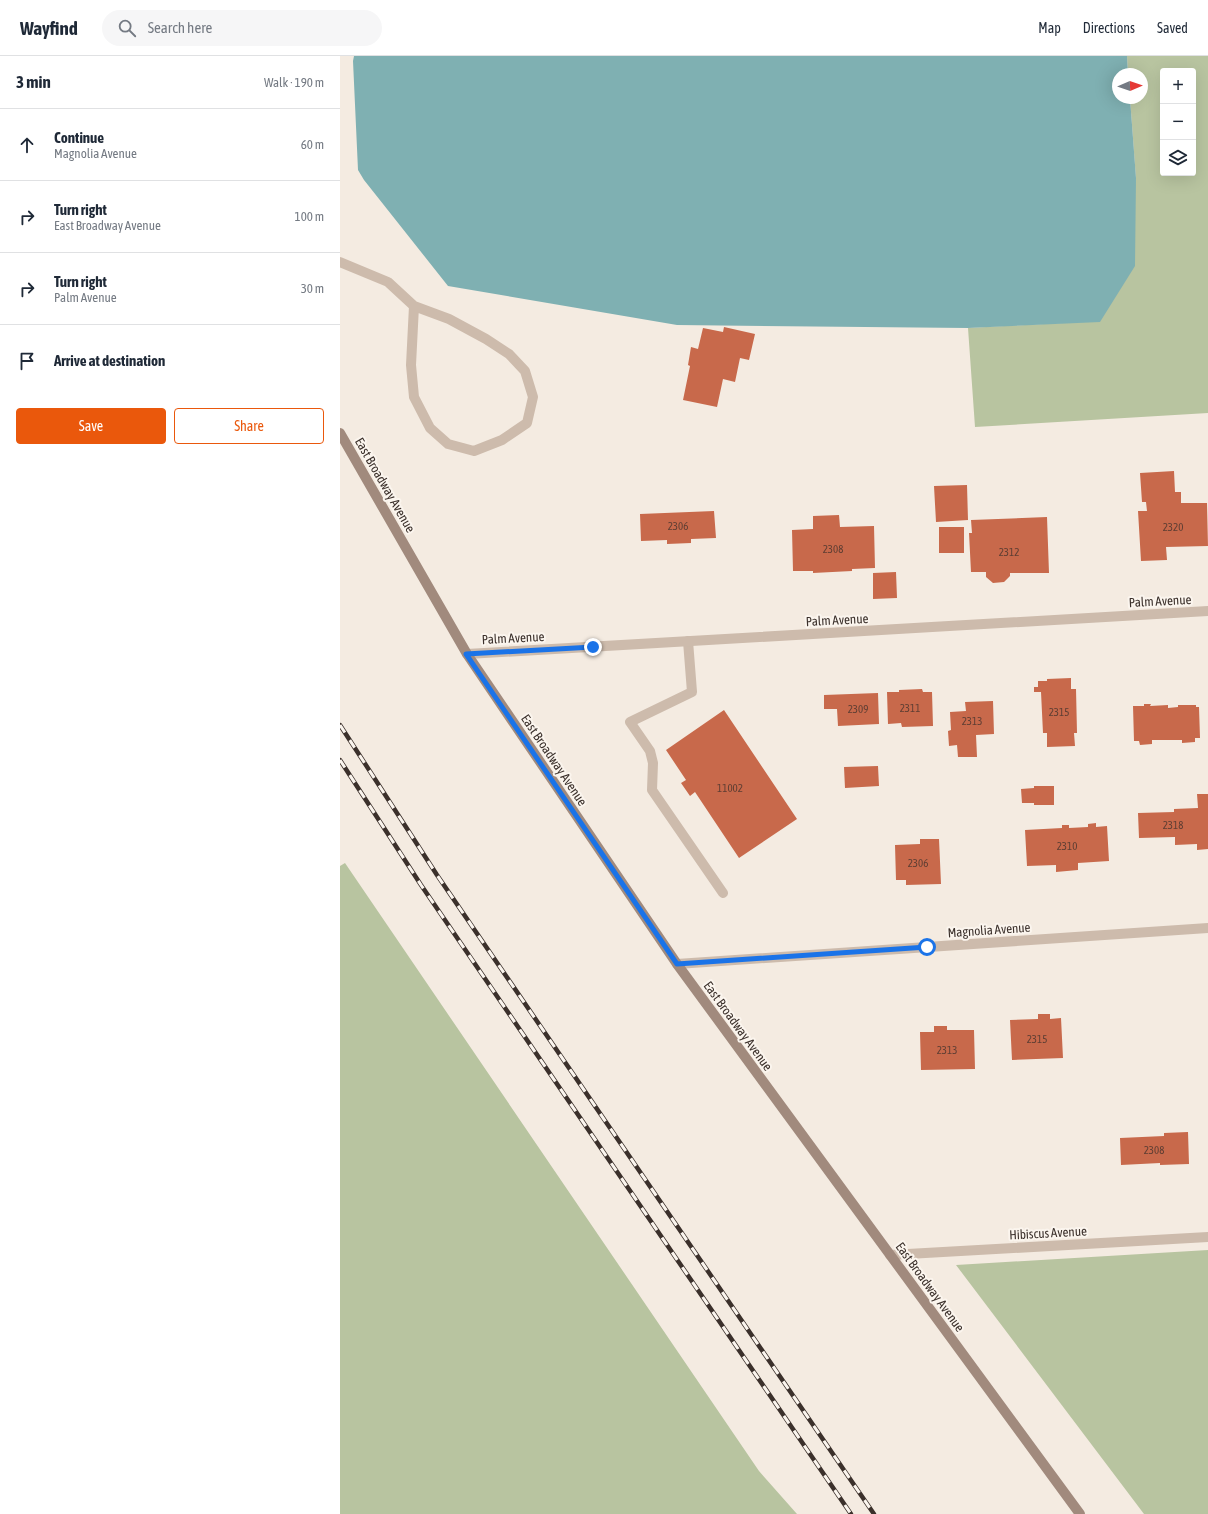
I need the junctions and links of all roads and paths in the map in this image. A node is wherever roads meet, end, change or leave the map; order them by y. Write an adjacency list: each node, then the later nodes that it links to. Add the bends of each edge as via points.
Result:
1 (340, 262): 2 (street, via 388,282)
2 (414, 306): 2 (street, via 411,365 414,397 430,428 448,444 474,451 502,440 526,423 533,397 525,372 509,354 449,320)
3 (340, 433): 6 (main road, East Broadway Avenue)
4 (1208, 611): 5 (street, Palm Avenue)
5 (688, 641): 6 (street, Palm Avenue); 7 (street, via 692,692 630,722 650,751 653,763 652,790)
6 (466, 654): 9 (main road, East Broadway Avenue)
7 (723, 893)
8 (1208, 928): 9 (street, Magnolia Avenue)
9 (677, 964): 11 (main road, East Broadway Avenue)
10 (1208, 1237): 11 (street, Hibiscus Avenue)
11 (890, 1255): 12 (main road, East Broadway Avenue)
12 (1080, 1514)

